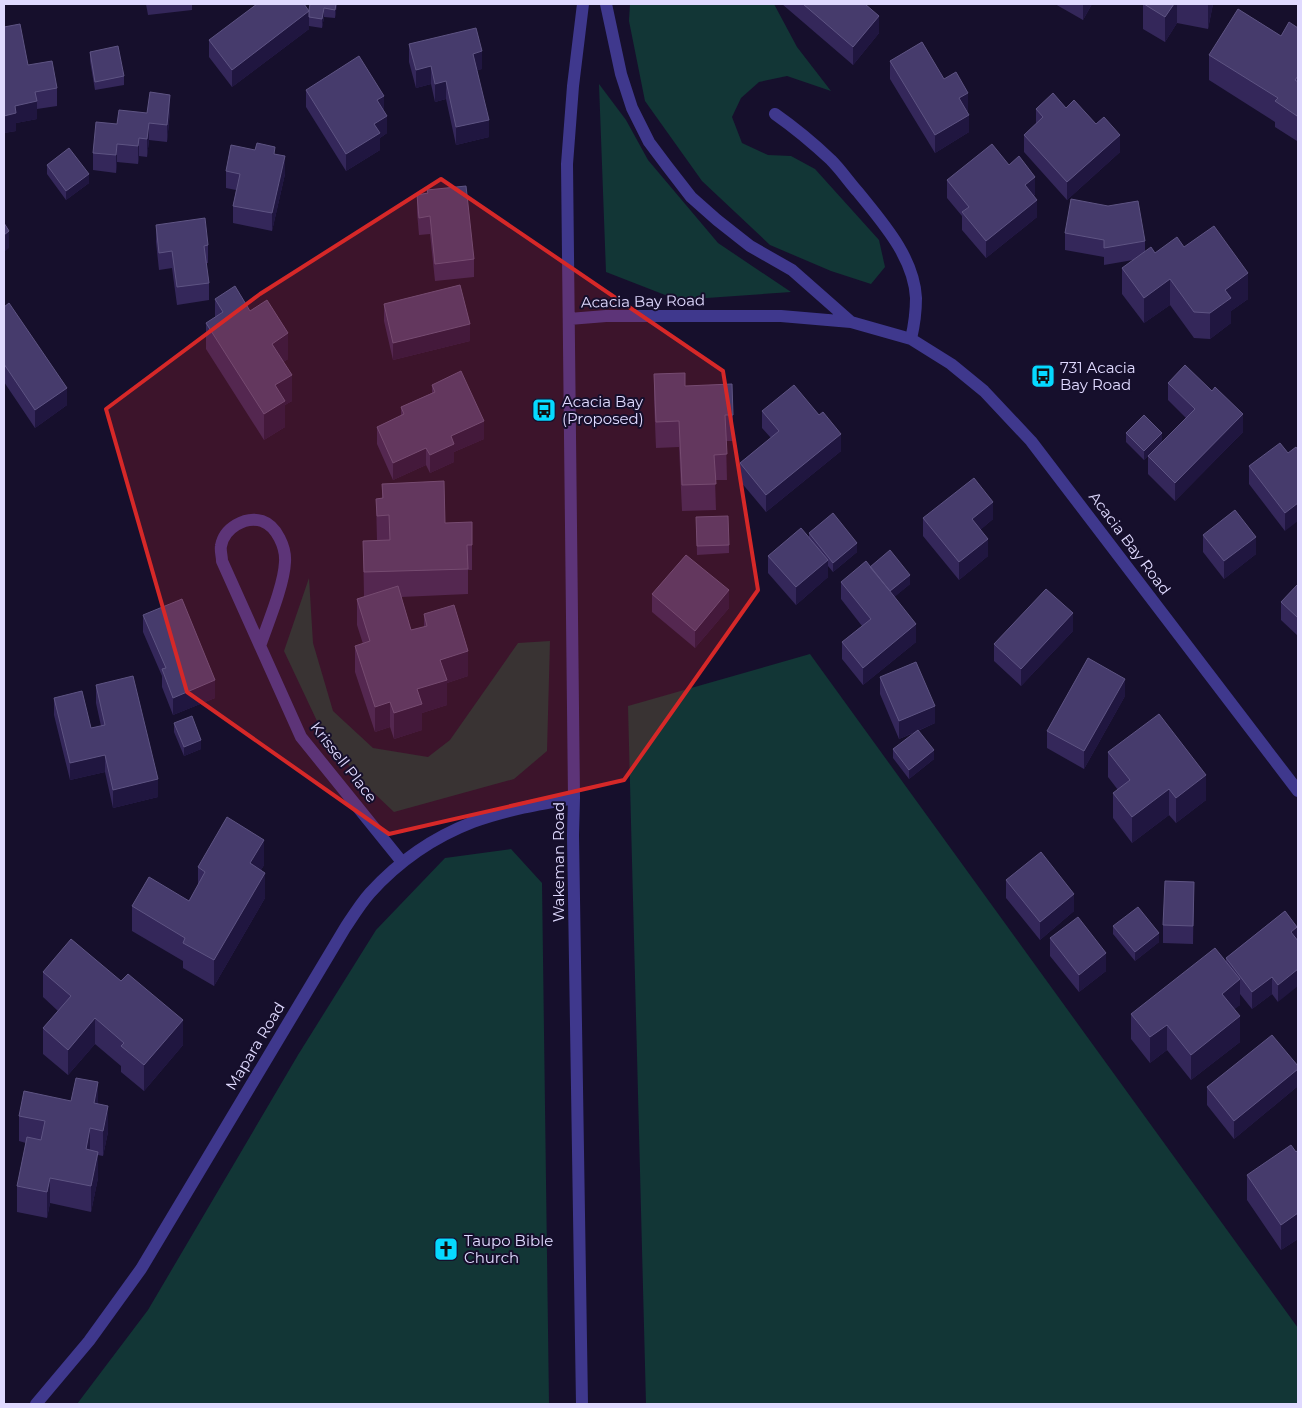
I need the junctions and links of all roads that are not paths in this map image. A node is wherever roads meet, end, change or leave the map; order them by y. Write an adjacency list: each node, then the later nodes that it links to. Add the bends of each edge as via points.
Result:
1 (583, 4): 4 (street, Acacia Bay Road, via 567,164)
2 (606, 4): 5 (street, via 632,108 649,142 667,166 691,197 718,220 750,246 792,270)
3 (775, 114): 6 (street, via 806,136 833,162 882,222 903,255 916,296)
4 (569, 319): 5 (street, Acacia Bay Road, via 781,316); 9 (street, Wakeman Road)
5 (851, 322): 6 (street, Acacia Bay Road)
6 (911, 339): 8 (street, Acacia Bay Road, via 951,364 984,391 1032,441)
7 (260, 646): 7 (street, Krissell Place, via 222,561 220,546 226,533 235,525 250,520 263,521 274,529 282,544 285,560); 10 (street, Krissell Place, via 301,737)
8 (1298, 791)
9 (574, 798): 10 (street, Mapara Road, via 473,822 438,838); 12 (street, Wakeman Road)
10 (402, 862): 11 (street, Mapara Road, via 369,894 345,928 141,1269 89,1341)
11 (36, 1404)
12 (582, 1404)

